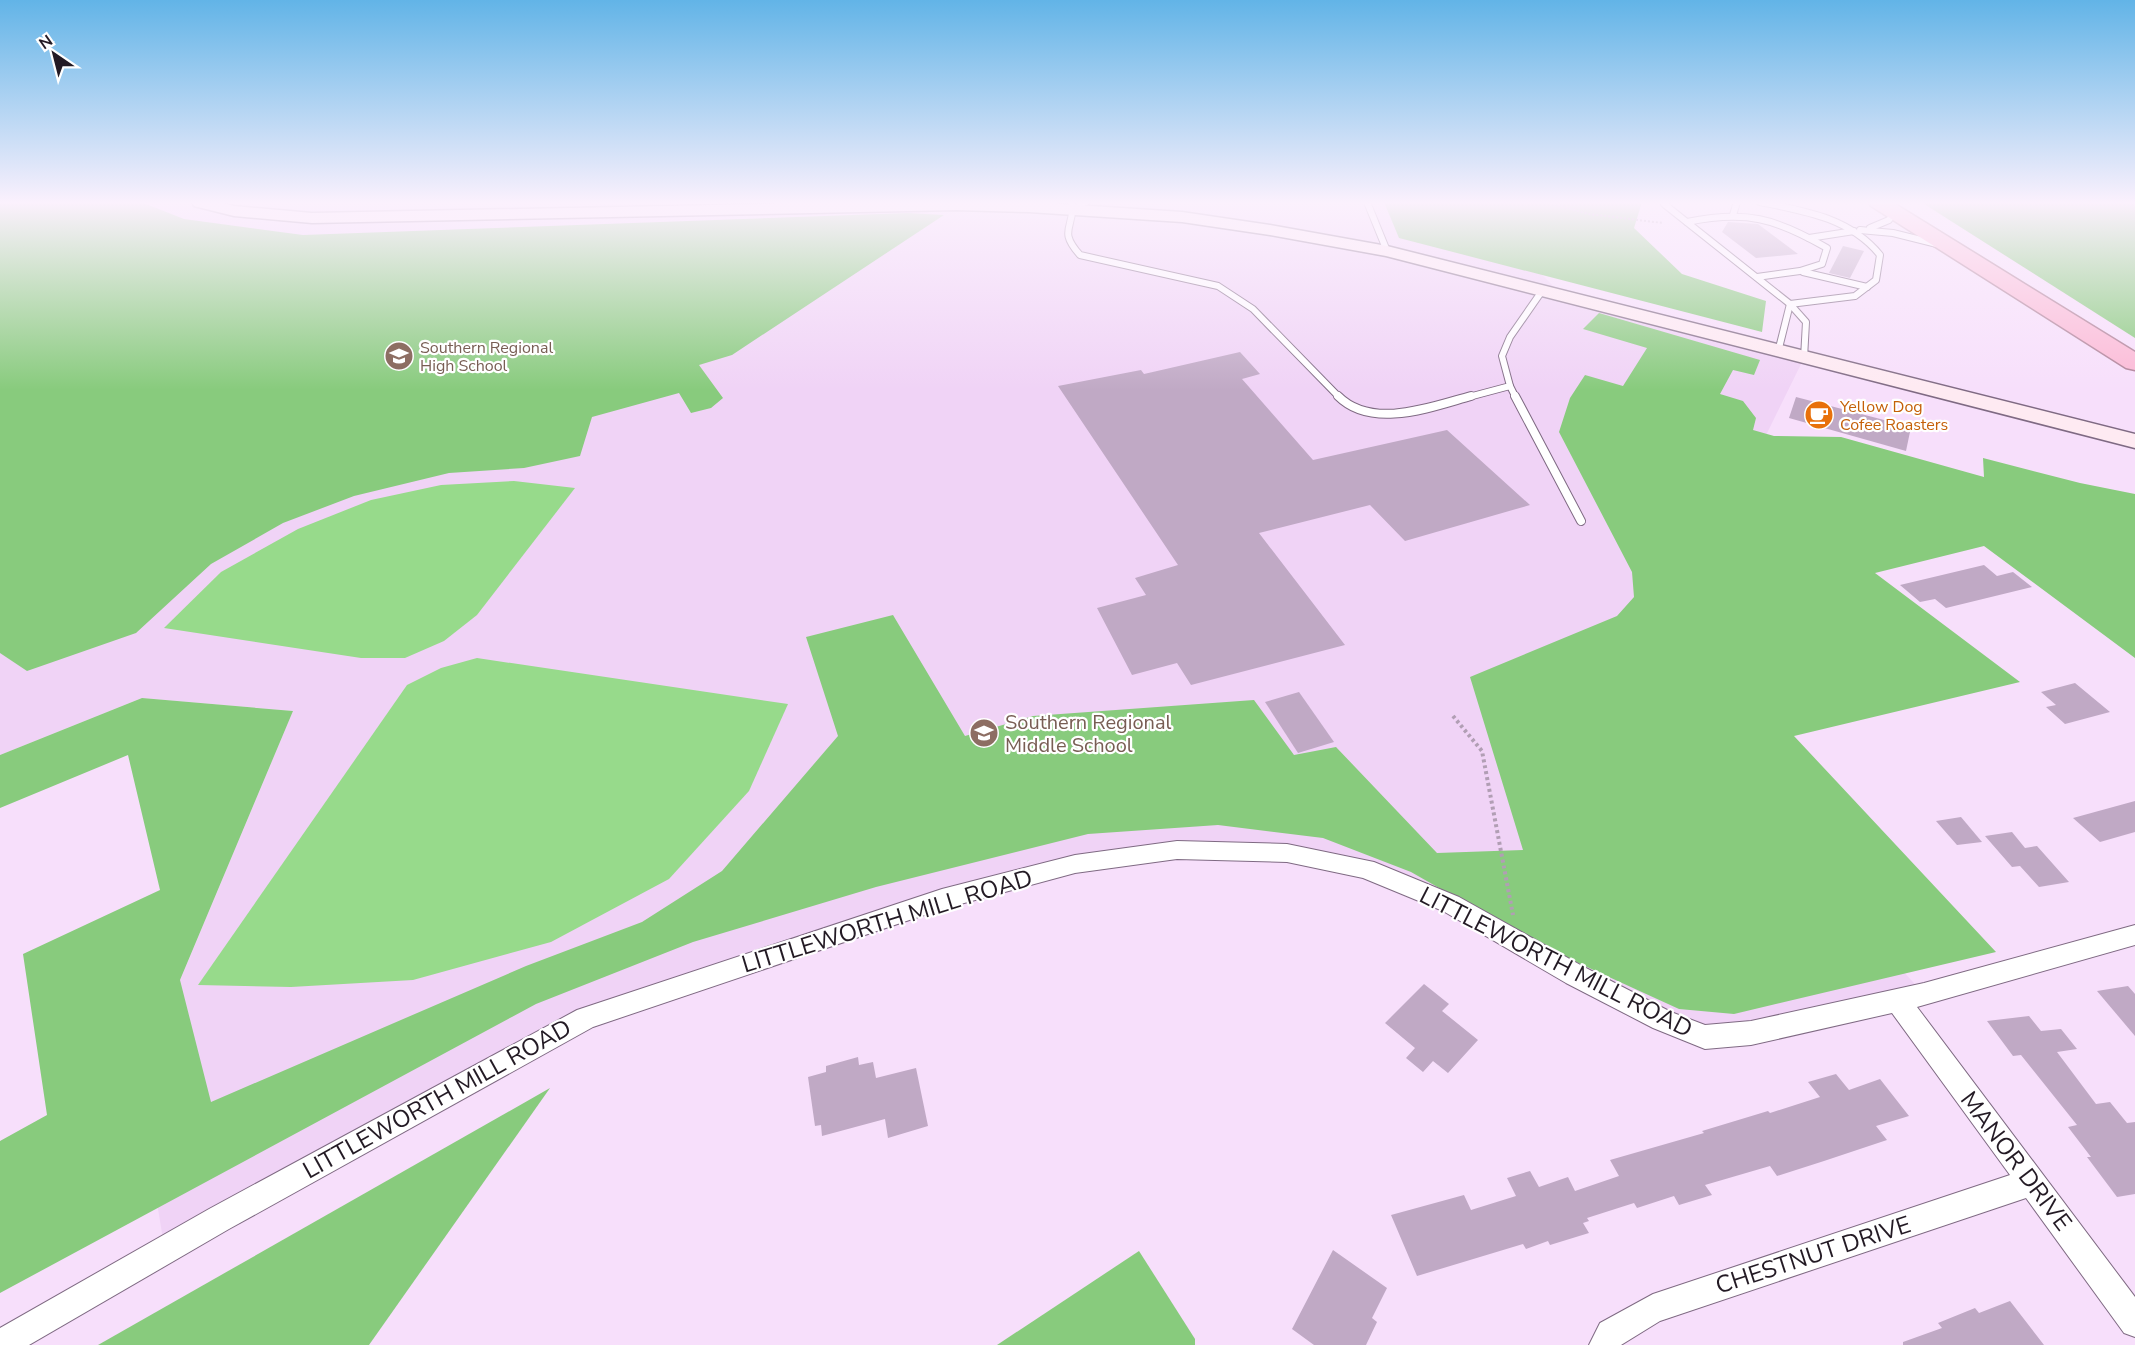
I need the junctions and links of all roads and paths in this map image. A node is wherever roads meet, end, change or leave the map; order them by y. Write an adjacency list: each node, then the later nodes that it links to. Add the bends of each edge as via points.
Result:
1 (1123, 265): 15 (lane, via 1218,286 1253,309 1346,404 1373,414 1414,411)
2 (1440, 265): 10 (street)
3 (1741, 265): 8 (lane)
4 (1820, 265): 7 (lane)
5 (1878, 265): 9 (lane, via 1876,280)
6 (1980, 265): 14 (highway)
7 (1800, 271): 8 (lane); 9 (lane)
8 (1756, 277): 11 (lane)
9 (1867, 287): 11 (lane, via 1855,296)
10 (1542, 291): 12 (street); 15 (lane, via 1510,337 1502,356)
11 (1790, 304): 12 (lane); 13 (lane, via 1806,322)
12 (1778, 352): 13 (street)
13 (1804, 358): 16 (street)
14 (2135, 363)
15 (1510, 386): 17 (lane)
16 (2135, 441)
17 (1581, 521)
18 (1453, 716): 20 (path, via 1482,751)
19 (2135, 935): 21 (street, LITTLEWORTH MILL ROAD)
20 (1518, 940): 21 (street, LITTLEWORTH MILL ROAD, via 1584,980 1705,1037 1751,1033); 24 (street, LITTLEWORTH MILL ROAD, via 1451,904 1366,869 1287,853 1177,850 1075,864 942,898 586,1018 219,1219)
21 (1897, 1000): 22 (street, MANOR DRIVE)
22 (2032, 1182): 23 (street, MANOR DRIVE); 25 (street, CHESTNUT DRIVE, via 1653,1309 1611,1334)
23 (2135, 1322)
24 (0, 1345)
25 (1604, 1345)

